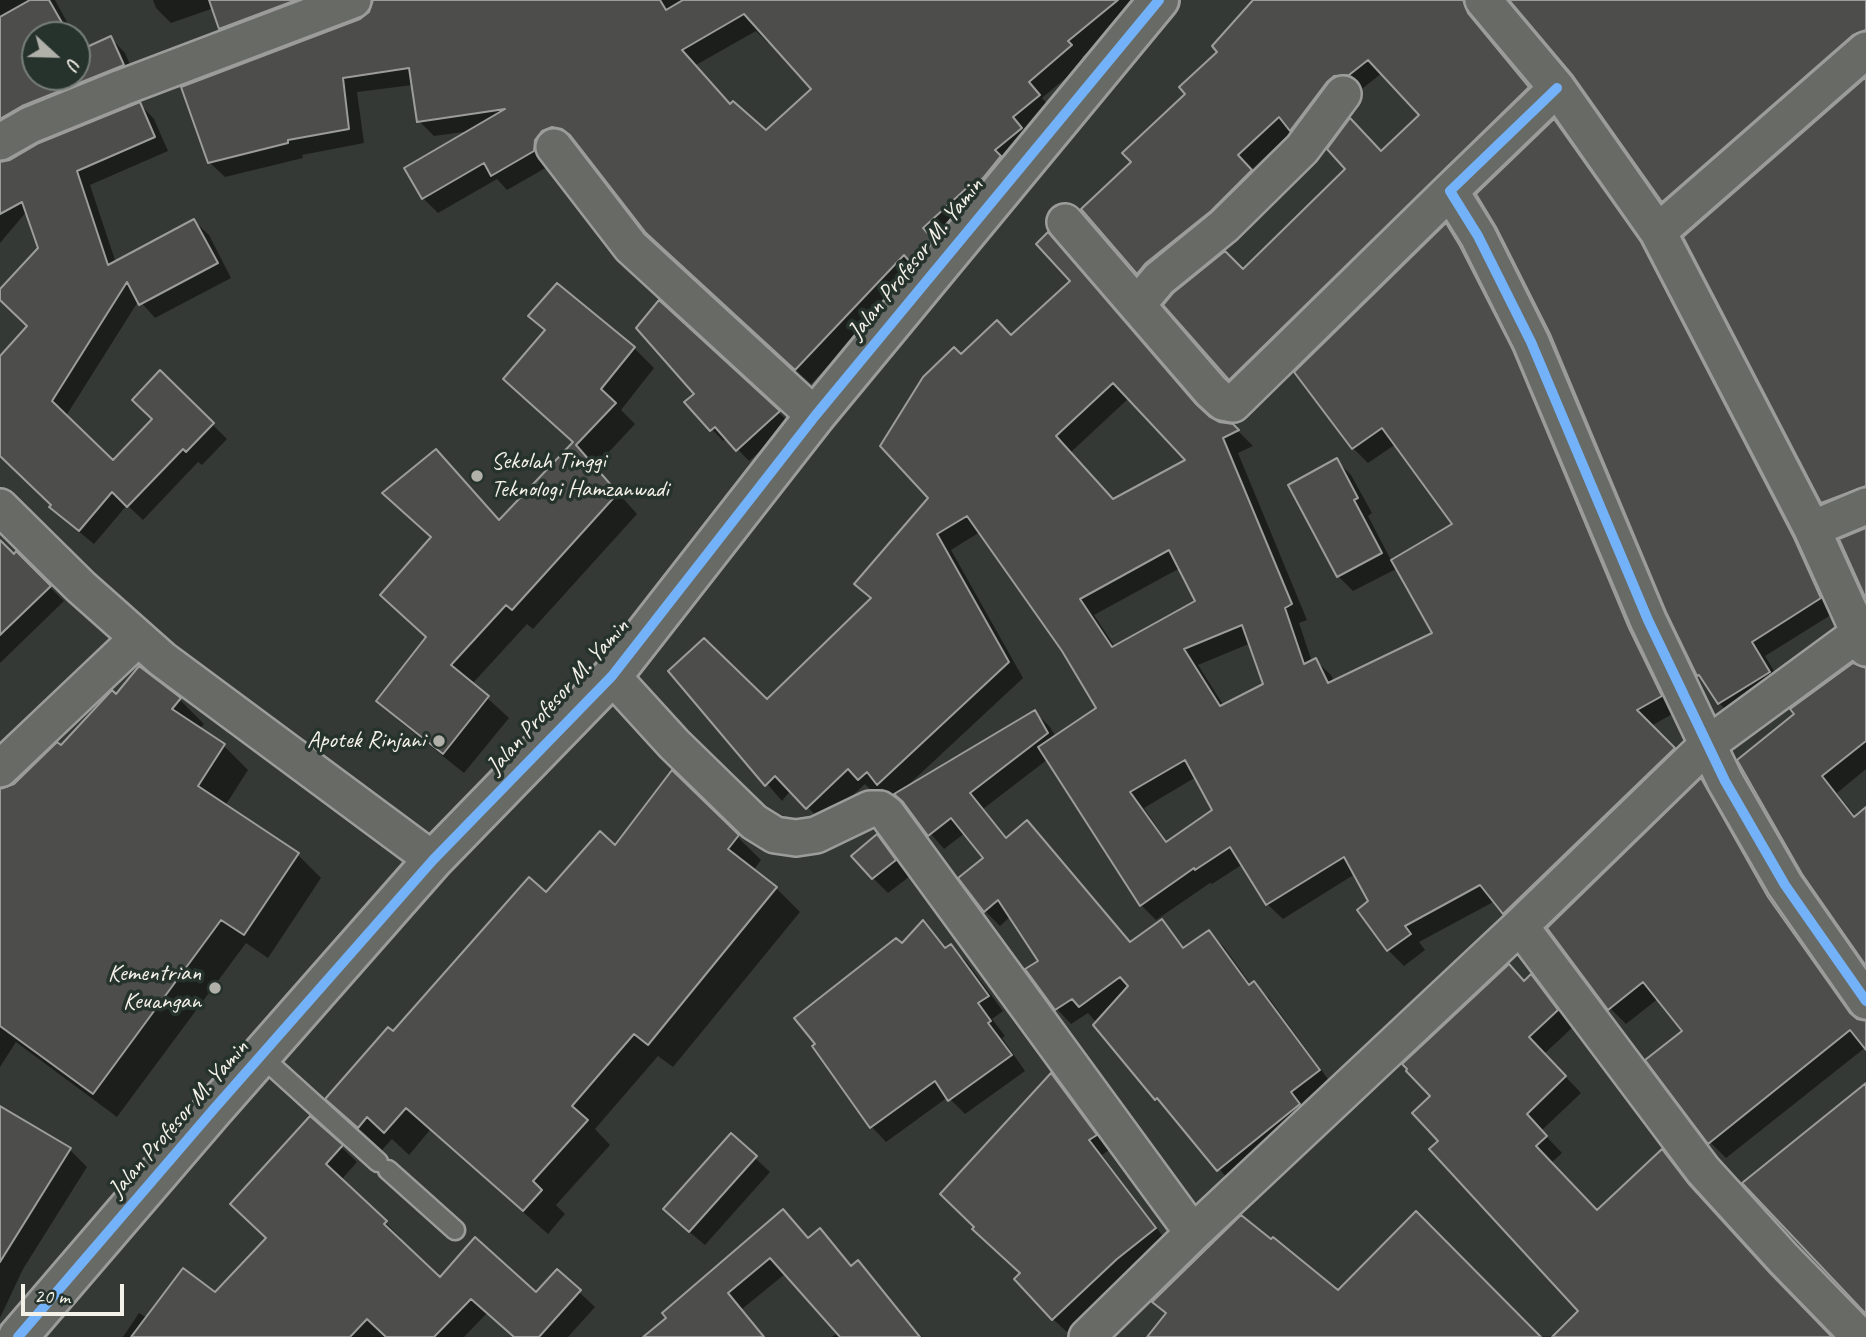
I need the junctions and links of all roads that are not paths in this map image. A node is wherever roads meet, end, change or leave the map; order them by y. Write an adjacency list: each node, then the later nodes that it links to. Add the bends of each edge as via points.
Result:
1 (353, 0): 7 (street, via 121,88)
2 (1159, 0): 13 (main road, Jalan Profesor M. Yamin)
3 (1483, 0): 5 (street)
4 (1866, 51): 11 (street)
5 (1557, 88): 9 (street); 11 (street)
6 (1343, 94): 12 (street, via 1302,149 1224,226 1158,279)
7 (0, 142)
8 (554, 147): 13 (street, via 631,247)
9 (1450, 191): 12 (street, via 1233,404 1210,391); 20 (street, via 1531,342 1648,620)
10 (1065, 222): 12 (street)
11 (1658, 232): 16 (street)
12 (1137, 306)
13 (815, 416): 19 (main road, Jalan Profesor M. Yamin)
14 (1866, 506): 16 (street)
15 (0, 508): 17 (street)
16 (1812, 529): 18 (street)
17 (137, 639): 21 (street); 22 (street)
18 (1862, 641): 20 (street)
19 (612, 676): 22 (main road, Jalan Profesor M. Yamin); 27 (street, via 674,744 754,822 775,835 816,835 870,809 887,814)
20 (1707, 745): 23 (street); 24 (street, via 1785,885)
21 (0, 769)
22 (433, 860): 25 (main road, Jalan Profesor M. Yamin)
23 (1520, 926): 27 (street); 30 (street, via 1703,1170)
24 (1866, 1001)
25 (261, 1056): 26 (lane); 28 (main road, Jalan Profesor M. Yamin)
26 (454, 1230)
27 (1193, 1233): 29 (street)
28 (18, 1337)
29 (1087, 1337)
30 (1860, 1337)

